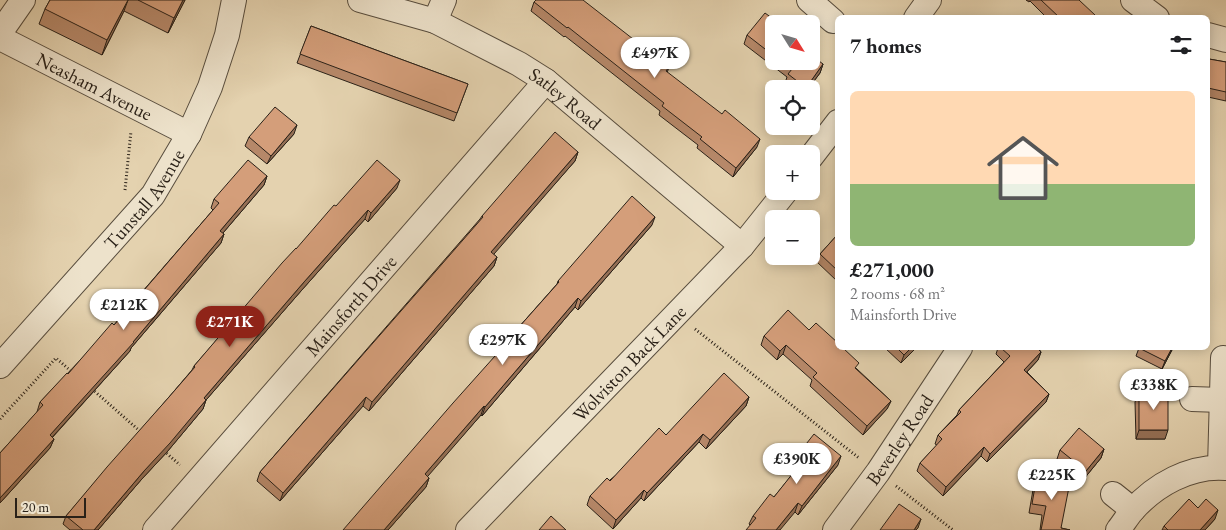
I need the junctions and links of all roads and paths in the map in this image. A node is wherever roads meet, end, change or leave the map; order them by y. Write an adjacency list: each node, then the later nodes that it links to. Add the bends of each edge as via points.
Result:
1 (23, 0): 11 (street)
2 (234, 0): 18 (street, Tunstall Avenue, via 227,35 210,87)
3 (360, 0): 7 (street, Satley Road)
4 (809, 0): 10 (street)
5 (929, 0): 8 (street)
6 (1134, 0): 9 (street)
7 (439, 10): 15 (street, Satley Road)
8 (918, 15)
9 (1153, 15)
10 (833, 21)
11 (0, 33)
12 (1210, 36): 14 (street)
13 (0, 38): 16 (street, Neasham Avenue)
14 (1226, 40)
15 (546, 81): 22 (street, Satley Road); 36 (street, Mainsforth Drive)
16 (134, 106): 18 (street, Neasham Avenue); 20 (path)
17 (835, 126): 19 (street)
18 (189, 134): 26 (street, Tunstall Avenue, via 153,195)
19 (820, 145)
20 (124, 198)
21 (779, 200): 22 (street, Wolviston Back Lane)
22 (742, 246): 23 (street, Wolviston Back Lane)
23 (677, 315): 35 (path); 40 (street, Wolviston Back Lane)
24 (959, 350): 35 (street, Beverley Road)
25 (1223, 358): 30 (street)
26 (0, 366)
27 (78, 377): 31 (path, via 56,358)
28 (86, 384): 32 (path)
29 (1192, 399): 30 (street)
30 (1221, 400): 34 (street)
31 (0, 419)
32 (146, 436)
33 (161, 448): 36 (path)
34 (1223, 468): 38 (street, via 1199,470 1174,478)
35 (878, 472): 41 (street, Beverley Road); 42 (path)
36 (198, 481): 39 (street, Mainsforth Drive)
37 (1113, 494): 38 (street)
38 (1133, 510): 43 (street)
39 (155, 530)
40 (468, 530)
41 (835, 530)
42 (953, 530)
43 (1118, 530)

